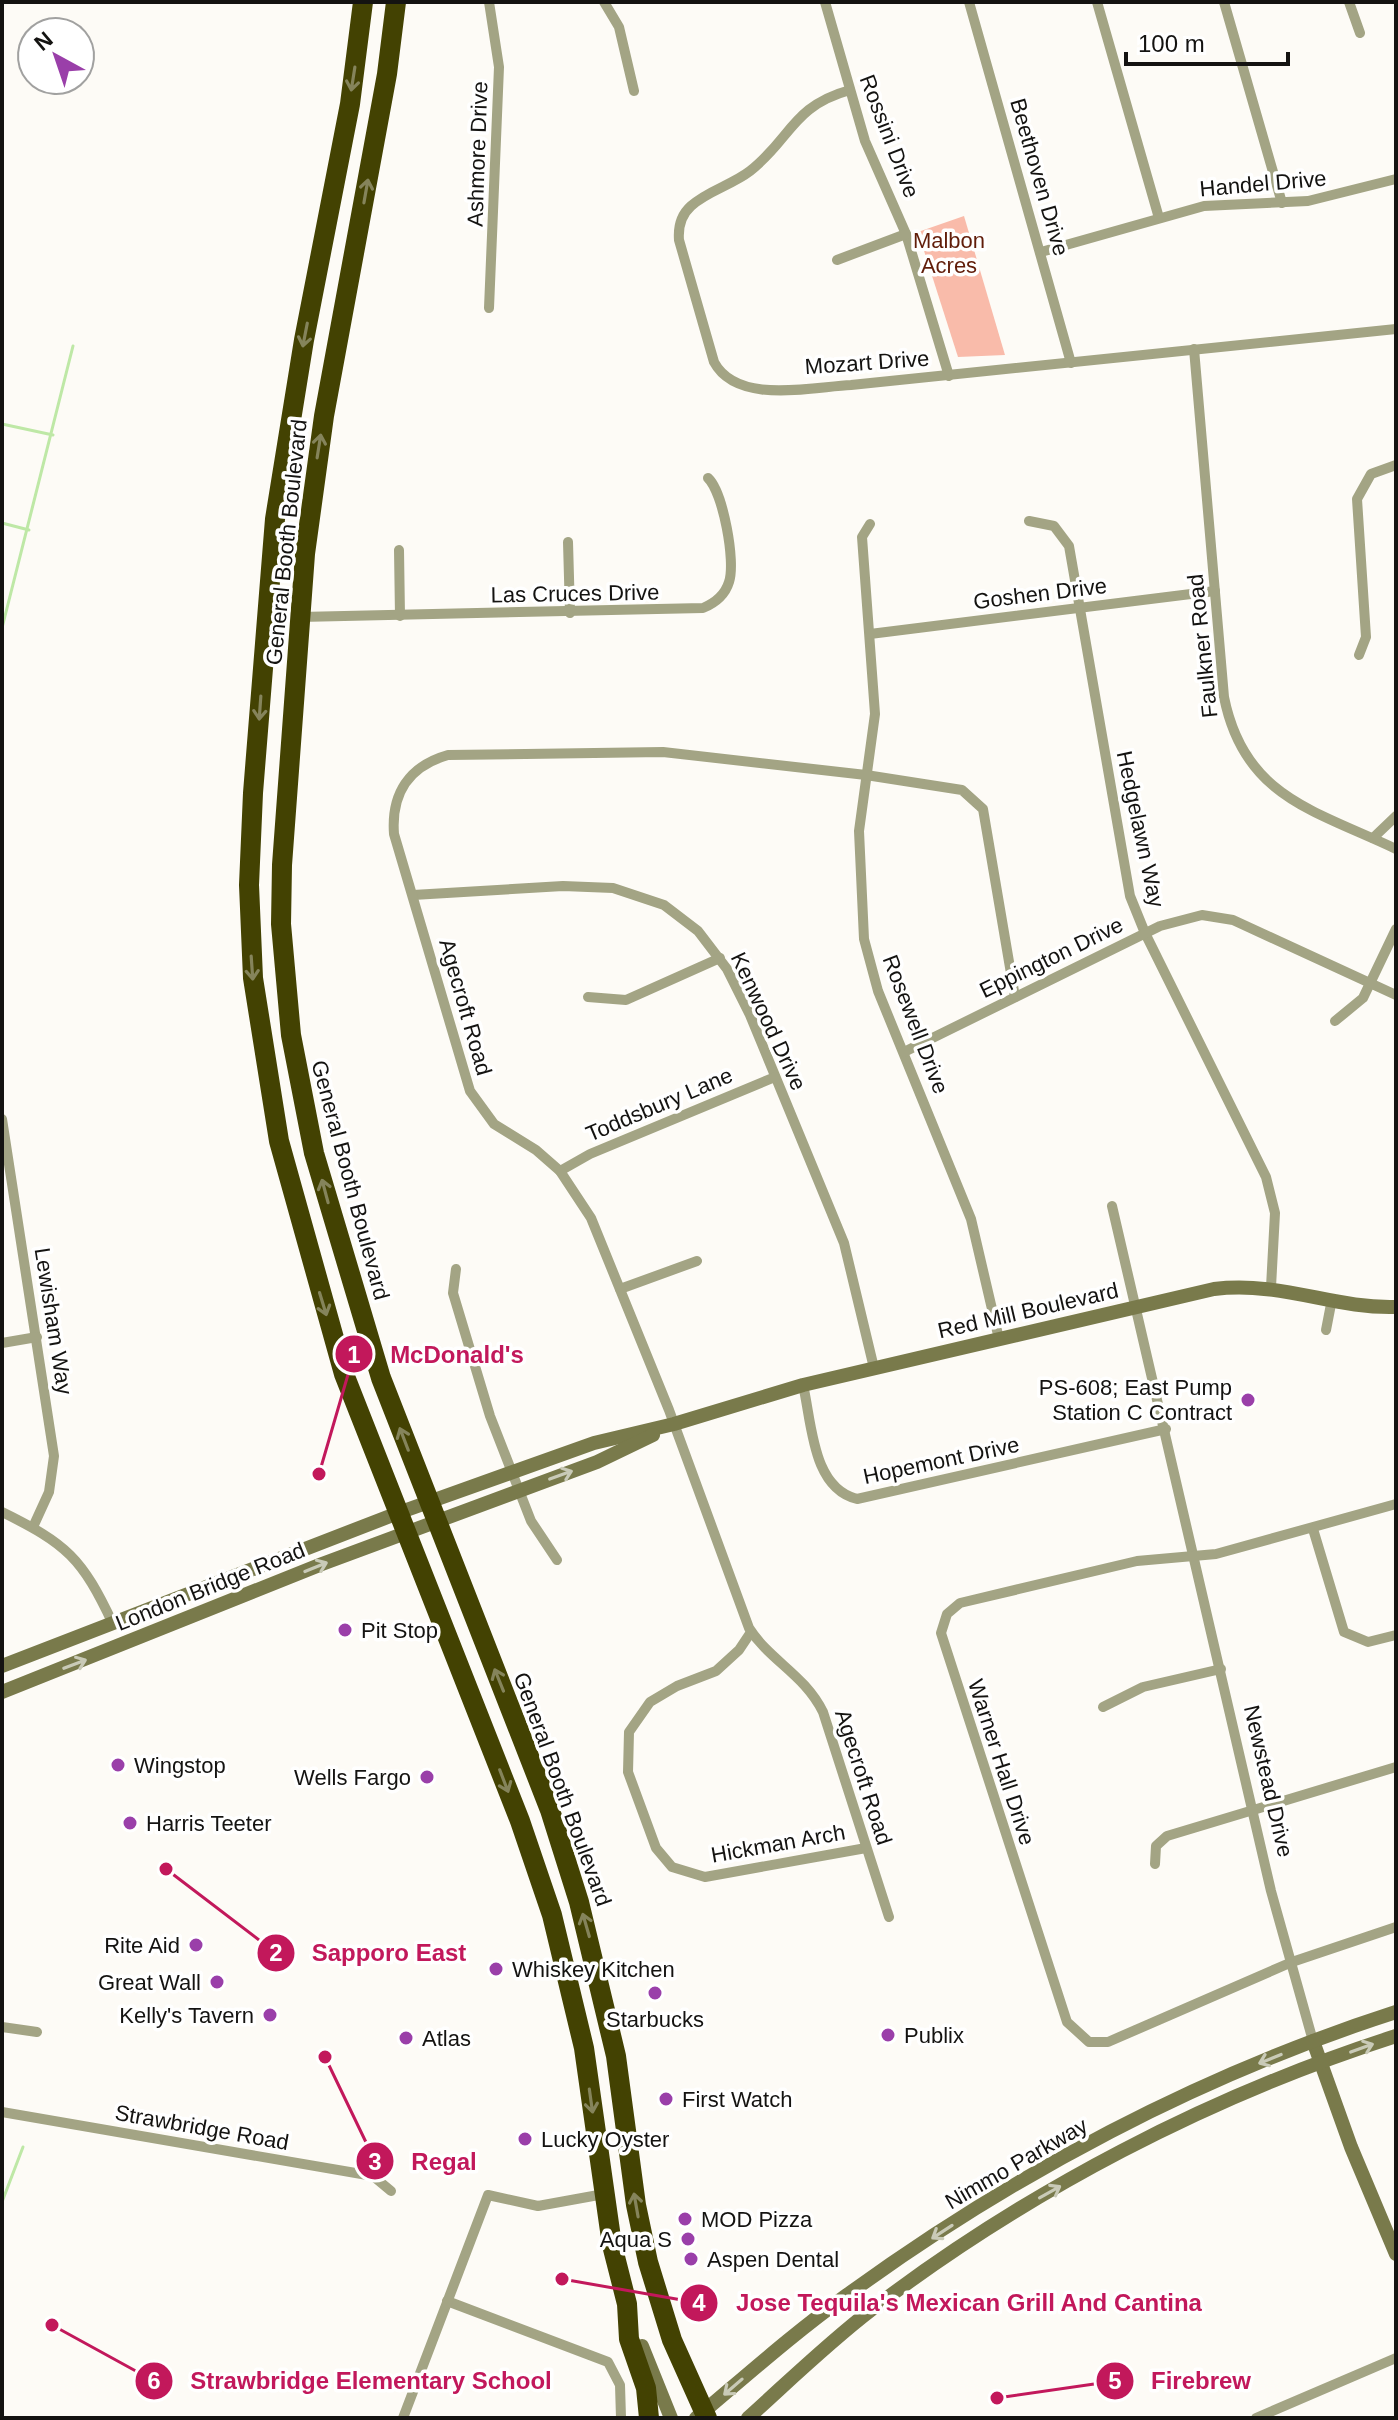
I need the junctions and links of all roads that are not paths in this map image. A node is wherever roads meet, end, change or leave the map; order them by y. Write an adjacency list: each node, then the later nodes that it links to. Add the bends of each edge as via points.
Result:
1 (363, 2): 75 (highway, General Booth Boulevard, one-way to 75, via 350,104 275,519 253,793 250,926 259,1033 279,1141 344,1374)
2 (396, 2): 34 (highway, General Booth Boulevard, one-way to 2, via 324,416)
3 (489, 2): 19 (street, Ashmore Drive, via 499,67)
4 (604, 2): 12 (street, via 619,27)
5 (825, 2): 11 (street, Rossini Drive)
6 (969, 2): 17 (street, Beethoven Drive)
7 (1097, 2): 15 (street)
8 (1224, 2): 14 (street)
9 (1349, 2): 10 (street)
10 (1360, 33)
11 (850, 90): 16 (street, Rossini Drive, via 865,141); 23 (street, Mozart Drive, via 826,97 802,113 754,168 699,200 681,221 679,240 714,362 730,381 760,388)
12 (634, 91)
13 (1396, 179): 14 (street, Handel Drive)
14 (1282, 203): 15 (street, Handel Drive, via 1223,203)
15 (1159, 218): 17 (street, Handel Drive)
16 (906, 234): 18 (street); 23 (street, Rossini Drive)
17 (1041, 252): 22 (street, Beethoven Drive)
18 (837, 260)
19 (489, 308)
20 (1396, 329): 21 (street, Mozart Drive)
21 (1194, 349): 22 (street, Mozart Drive); 30 (street, Faulkner Road)
22 (1071, 363): 23 (street, Mozart Drive)
23 (949, 376)
24 (1396, 465): 36 (street, via 1371,474 1357,499 1366,637)
25 (708, 478): 32 (street, Las Cruces Drive, via 720,495 730,564 729,583 720,597 693,611)
26 (1029, 521): 31 (street, Hedgelawn Way, via 1054,526 1067,541)
27 (870, 524): 35 (street, Rosewell Drive, via 862,537)
28 (568, 542): 32 (street)
29 (399, 550): 33 (street)
30 (1215, 591): 31 (street, Goshen Drive); 39 (street, Faulkner Road, via 1224,697 1245,758 1286,796)
31 (1080, 609): 35 (street, Goshen Drive); 43 (street, Hedgelawn Way, via 1130,896)
32 (570, 613): 33 (street, Las Cruces Drive)
33 (400, 616): 34 (street, Las Cruces Drive)
34 (300, 617): 73 (highway, General Booth Boulevard, one-way to 34, via 381,1378 332,1217 291,1035 281,924 282,865)
35 (870, 634): 37 (street, Rosewell Drive, via 875,714)
36 (1359, 655)
37 (866, 775): 41 (street, Agecroft Road, via 663,752 448,755 413,773 395,806 394,834); 48 (street, Agecroft Road, via 955,788 978,801); 50 (street, Rosewell Drive, via 858,867 864,939 878,991)
38 (1396, 816): 39 (street)
39 (1373, 838): 40 (street, Faulkner Road)
40 (1396, 849)
41 (413, 895): 44 (street, Kenwood Drive, via 563,886 632,892 681,916); 53 (street, Agecroft Road, via 474,1099 494,1124)
42 (1396, 929): 45 (street)
43 (1145, 933): 45 (street, Eppington Drive, via 1186,916 1218,916); 48 (street, Eppington Drive); 57 (street, Hedgelawn Way, via 1266,1177 1275,1213)
44 (720, 958): 47 (street, via 626,1000); 51 (street, Kenwood Drive)
45 (1370, 983): 46 (street, Eppington Drive); 49 (street, via 1356,1008)
46 (1396, 995)
47 (588, 997)
48 (1015, 997): 50 (street, Eppington Drive)
49 (1335, 1021)
50 (904, 1052): 64 (street, Rosewell Drive, via 971,1219)
51 (775, 1077): 53 (street, Toddsbury Lane); 66 (street, Kenwood Drive, via 844,1243)
52 (2, 1119): 63 (street, Lewisham Way)
53 (560, 1171): 58 (street, Agecroft Road, via 591,1218)
54 (1112, 1206): 60 (street, Newstead Drive)
55 (697, 1261): 58 (street)
56 (456, 1269): 70 (street, via 453,1293)
57 (1271, 1287): 59 (main road, Red Mill Boulevard); 60 (main road, Red Mill Boulevard, via 1214,1289)
58 (620, 1289): 68 (street, Agecroft Road)
59 (1332, 1299): 61 (main road, Red Mill Boulevard); 62 (street)
60 (1137, 1307): 64 (main road, Red Mill Boulevard); 69 (street, Newstead Drive)
61 (1396, 1307)
62 (1326, 1330)
63 (37, 1337): 65 (street); 76 (street, Lewisham Way, via 54,1456 49,1492)
64 (999, 1339): 66 (main road, Red Mill Boulevard)
65 (2, 1343)
66 (874, 1368): 67 (main road, Red Mill Boulevard)
67 (803, 1385): 68 (main road, Red Mill Boulevard); 69 (street, Hopemont Drive, via 824,1472 837,1491 857,1499)
68 (674, 1424): 70 (main road, Red Mill Boulevard, via 594,1443); 71 (main road, Red Mill Boulevard, one-way to 68, via 597,1462); 82 (street, Agecroft Road)
69 (1166, 1429): 79 (street, Newstead Drive)
70 (511, 1472): 71 (street); 73 (main road, Red Mill Boulevard)
71 (518, 1490): 73 (main road, Red Mill Boulevard); 80 (street)
72 (1396, 1504): 77 (street, Warner Hall Drive)
73 (431, 1511): 75 (main road, London Bridge Road); 78 (main road, London Bridge Road); 101 (highway, General Booth Boulevard, one-way to 73, via 590,1939 550,1810)
74 (2, 1512): 76 (street)
75 (398, 1513): 78 (highway, General Booth Boulevard); 81 (main road, London Bridge Road)
76 (33, 1527): 81 (street, via 83,1566)
77 (1313, 1529): 79 (street, Warner Hall Drive); 83 (street, via 1344,1632 1368,1642)
78 (405, 1532): 86 (main road, London Bridge Road, one-way to 78); 94 (highway, General Booth Boulevard, one-way to 94, via 520,1821)
79 (1195, 1557): 85 (street, Newstead Drive); 95 (street, Warner Hall Drive, via 1137,1561 960,1603 943,1622 945,1651 1072,2031 1089,2042 1108,2042)
80 (557, 1560)
81 (113, 1624): 84 (main road, London Bridge Road)
82 (751, 1632): 90 (street, Agecroft Road, via 816,1697); 90 (street, Hickman Arch, via 716,1671 650,1702 629,1732 628,1772 656,1848 672,1867 705,1877)
83 (1396, 1635)
84 (2, 1666)
85 (1221, 1669): 87 (street, via 1143,1687); 89 (street, Newstead Drive)
86 (2, 1692)
87 (1103, 1707)
88 (1396, 1767): 89 (street)
89 (1254, 1811): 91 (street, via 1167,1836 1156,1846); 95 (street, Newstead Drive)
90 (866, 1848): 92 (street, Agecroft Road)
91 (1155, 1864)
92 (889, 1917)
93 (1396, 1927): 95 (street, Warner Hall Drive)
94 (562, 1957): 101 (highway, via 582,1993 595,2048 601,2056); 105 (highway, General Booth Boulevard, one-way to 105, via 584,2048)
95 (1292, 1962): 100 (street, Newstead Drive)
96 (1396, 2012): 100 (main road, Nimmo Parkway)
97 (2, 2027): 98 (street)
98 (37, 2032)
99 (1396, 2036): 102 (main road, Nimmo Parkway, one-way to 99)
100 (1313, 2041): 102 (main road, Newstead Drive); 111 (main road, Nimmo Parkway, one-way to 111, via 1166,2105 1018,2184 844,2297)
101 (616, 2056): 111 (highway, General Booth Boulevard, one-way to 101, via 648,2262)
102 (1319, 2064): 106 (main road, Newstead Drive); 110 (main road, Nimmo Parkway, one-way to 102, via 868,2312 983,2232 1164,2131)
103 (2, 2112): 104 (street, Strawbridge Road, via 373,2176)
104 (391, 2191)
105 (604, 2194): 107 (street, via 538,2206 488,2195); 108 (highway, General Booth Boulevard)
106 (1396, 2254)
107 (447, 2301): 112 (street); 113 (street, via 608,2362 620,2385)
108 (627, 2304): 114 (highway, via 629,2339 646,2388); 115 (main road, General Booth Boulevard)
109 (1396, 2358): 118 (street)
110 (766, 2402): 116 (main road, Nimmo Parkway); 117 (main road)
111 (702, 2416)
112 (403, 2418)
113 (621, 2418)
114 (649, 2418)
115 (671, 2418)
116 (748, 2418)
117 (759, 2418)
118 (1256, 2418)

